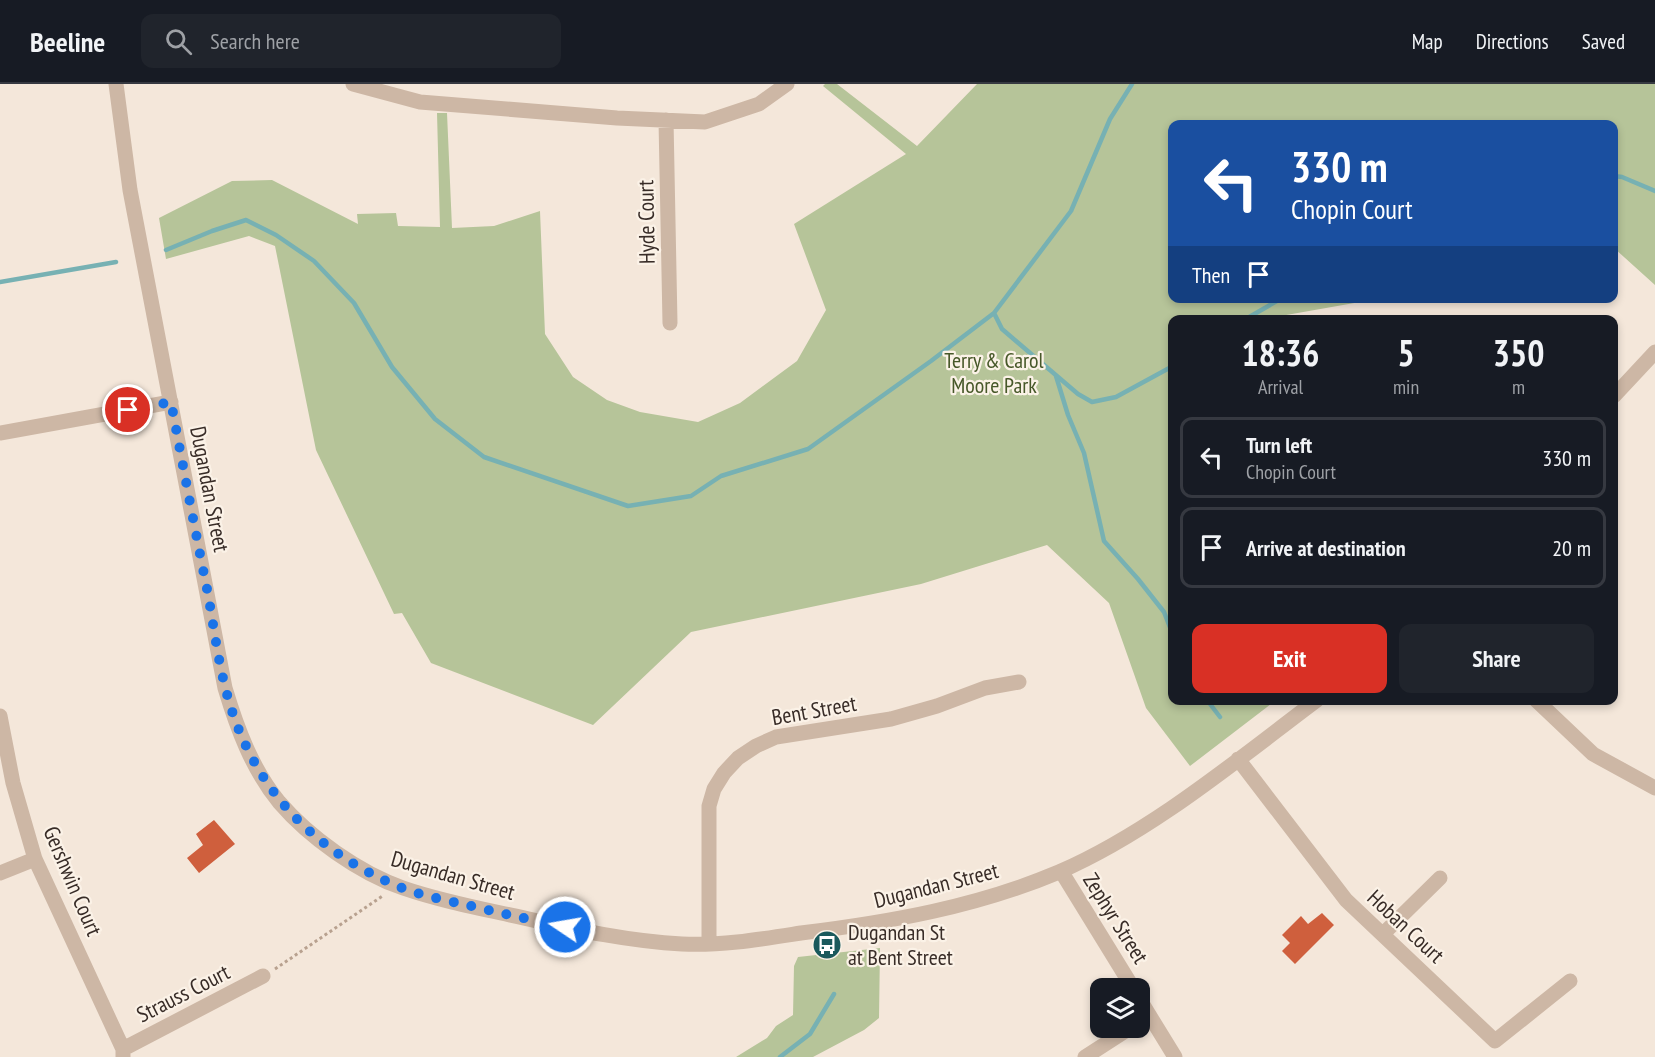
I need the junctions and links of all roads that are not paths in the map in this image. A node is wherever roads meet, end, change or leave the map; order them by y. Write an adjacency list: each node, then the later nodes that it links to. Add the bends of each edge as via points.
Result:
1 (116, 84): 8 (street, Dugandan Street, via 130,190)
2 (353, 84): 4 (street, via 420,102)
3 (787, 84): 4 (street, via 759,104 705,122)
4 (666, 120): 5 (street, Hyde Court)
5 (670, 323)
6 (1655, 352): 7 (street)
7 (1618, 392)
8 (171, 402): 9 (street); 21 (street, Dugandan Street, via 225,688 242,738 264,780 292,815 325,844 397,886 608,937)
9 (0, 433)
10 (1019, 682): 21 (street, Bent Street, via 985,688 891,719 776,737 738,758 714,789 709,806)
11 (1310, 705): 14 (street, Dugandan Street)
12 (1541, 705): 15 (street, via 1593,754)
13 (0, 716): 16 (street, Gershwin Court, via 13,783)
14 (1238, 759): 17 (street, Dugandan Street, via 1137,830); 20 (street, Hoban Court, via 1346,900)
15 (1655, 789)
16 (35, 859): 18 (street); 27 (street, Gershwin Court)
17 (1061, 871): 21 (street, Dugandan Street, via 989,898 920,916); 23 (street, Zephyr Street)
18 (0, 873)
19 (1440, 878): 20 (street)
20 (1383, 934): 24 (street, Hoban Court, via 1495,1041)
21 (709, 944)
22 (263, 976): 27 (street, Strauss Court)
23 (1127, 978)
24 (1570, 981)
25 (1150, 1024): 29 (street, Zephyr Street)
26 (1114, 1038): 28 (street)
27 (123, 1053)
28 (1085, 1057)
29 (1175, 1057)

